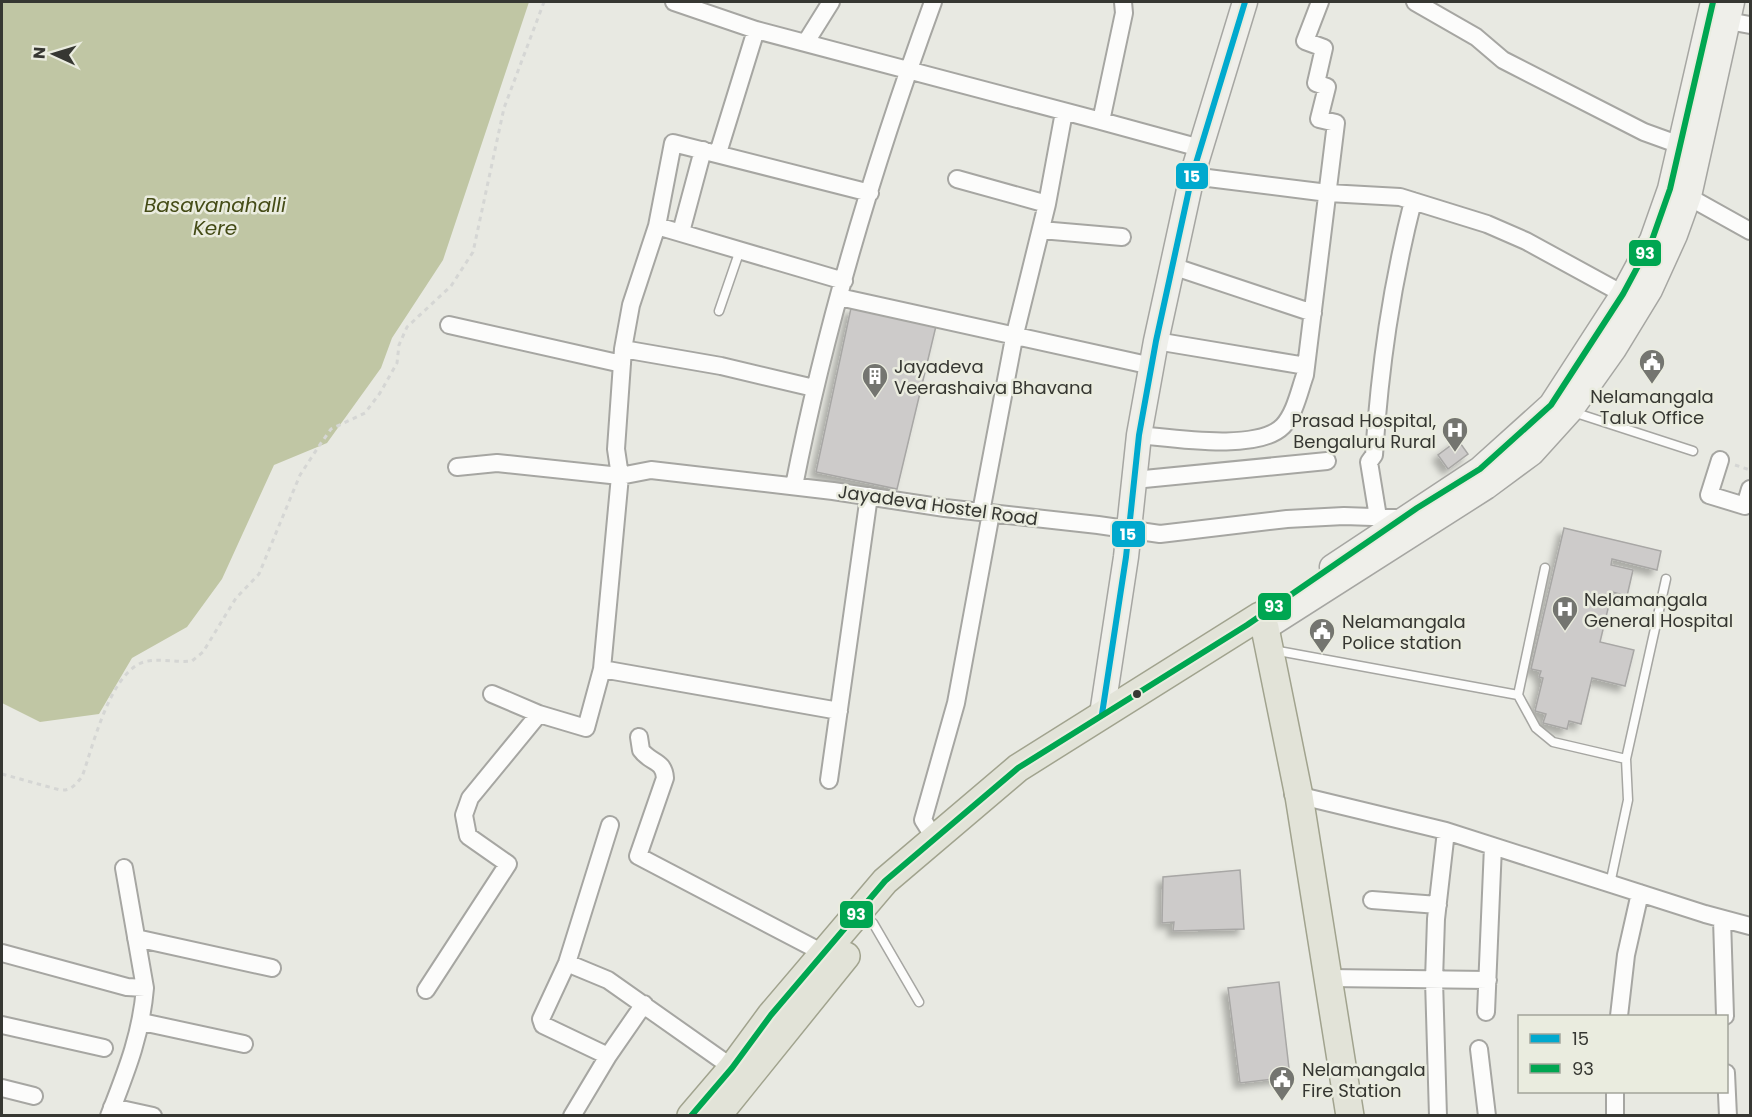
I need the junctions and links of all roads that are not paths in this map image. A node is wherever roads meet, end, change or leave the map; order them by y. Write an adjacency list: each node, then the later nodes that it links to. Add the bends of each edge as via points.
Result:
1 (674, 2): 10 (street)
2 (831, 2): 11 (street)
3 (933, 2): 12 (street)
4 (1123, 2): 14 (street, via 1124,14)
5 (1245, 2): 16 (main road)
6 (1320, 2): 22 (street, via 1305,41 1324,48 1316,83 1327,87 1319,119 1336,123)
7 (1415, 2): 15 (street, via 1476,37 1503,60 1644,132)
8 (1713, 2): 15 (main road)
9 (1737, 16): 20 (main road)
10 (756, 30): 11 (street); 17 (street)
11 (806, 42): 12 (street)
12 (907, 70): 13 (street); 21 (street)
13 (1064, 112): 14 (street); 24 (street)
14 (1101, 121): 16 (street)
15 (1680, 145): 20 (main road)
16 (1200, 148): 18 (main road)
17 (711, 151): 21 (street); 25 (street, via 673,143); 28 (street)
18 (1192, 176): 22 (street); 31 (main road)
19 (957, 179): 24 (street)
20 (1680, 192): 27 (street); 33 (main road); 43 (main road, via 1650,290)
21 (870, 193): 32 (street)
22 (1328, 193): 23 (street); 35 (street)
23 (1413, 201): 33 (street, via 1527,241); 56 (street, via 1380,364 1374,455 1369,462)
24 (1047, 204): 26 (street)
25 (657, 226): 28 (street); 39 (street, via 631,305)
26 (1041, 230): 29 (street); 37 (street)
27 (1750, 231)
28 (681, 232): 30 (street)
29 (1122, 237)
30 (740, 249): 32 (street); 34 (lane)
31 (1172, 266): 35 (street); 38 (main road)
32 (842, 289): 37 (street); 42 (street)
33 (1623, 294): 54 (main road, via 1551,405 1480,469)
34 (719, 311)
35 (1313, 313): 41 (street)
36 (449, 325): 39 (street)
37 (1014, 338): 40 (street); 55 (street)
38 (1156, 341): 40 (main road); 41 (street)
39 (623, 356): 42 (street, via 721,366); 49 (street, via 616,449)
40 (1152, 366): 44 (main road)
41 (1306, 366): 44 (street, via 1292,411 1282,426 1268,435 1209,442)
42 (814, 388): 51 (street)
43 (1570, 411): 45 (lane); 60 (main road, via 1533,453 1486,487)
44 (1139, 435): 50 (main road)
45 (1693, 451)
46 (1720, 460): 52 (street, via 1709,495 1745,506)
47 (1326, 461): 50 (street)
48 (457, 467): 49 (street, Jayadeva Hostel Road, via 497,463)
49 (620, 476): 51 (street, Jayadeva Hostel Road, via 651,470); 61 (street)
50 (1134, 480): 57 (main road)
51 (794, 486): 53 (street, Jayadeva Hostel Road)
52 (1750, 489)
53 (869, 496): 55 (street, Jayadeva Hostel Road); 64 (street)
54 (1417, 508): 56 (street, Jayadeva Hostel Road, via 1401,518); 60 (main road)
55 (986, 513): 57 (street, Jayadeva Hostel Road); 73 (street, via 956,703 923,820)
56 (1378, 518): 57 (street, Jayadeva Hostel Road, via 1287,519 1160,534)
57 (1129, 531): 66 (main road)
58 (1545, 568): 63 (lane)
59 (1666, 579): 68 (lane)
60 (1258, 631): 63 (lane); 66 (main road); 70 (main road); 81 (main road, via 1005,799 898,893)
61 (602, 669): 64 (street); 65 (street, via 586,728)
62 (492, 694): 65 (street)
63 (1518, 695): 68 (lane, via 1536,728 1553,742)
64 (839, 711): 69 (street)
65 (539, 714): 92 (street, via 470,798 464,815 468,836 508,864)
66 (1102, 714): 73 (main road, via 1018,768)
67 (639, 737): 85 (street, via 641,750 661,764 665,778 638,856)
68 (1626, 759): 76 (lane, via 1628,800)
69 (829, 780)
70 (1292, 794): 72 (street); 88 (main road); 110 (main road)
71 (610, 825): 86 (street)
72 (1446, 831): 74 (street); 79 (street)
73 (935, 840): 85 (main road, via 885,881)
74 (1493, 846): 76 (street); 90 (street)
75 (124, 868): 83 (street)
76 (1610, 884): 77 (street)
77 (1640, 893): 80 (street); 96 (street, via 1626,955)
78 (1372, 900): 79 (street)
79 (1438, 905): 89 (street)
80 (1722, 919): 82 (street); 97 (street)
81 (873, 923): 85 (main road); 93 (lane)
82 (1750, 926)
83 (136, 938): 87 (street); 91 (street)
84 (2, 952): 91 (street, via 127,987)
85 (832, 958): 104 (main road, via 771,1015)
86 (567, 963): 94 (street, via 608,980); 103 (street, via 543,1013 543,1025)
87 (272, 968)
88 (1329, 978): 89 (street); 110 (main road)
89 (1434, 980): 90 (street); 115 (street)
90 (1488, 980): 95 (street)
91 (145, 988): 98 (street)
92 (426, 990)
93 (919, 1002)
94 (644, 1004): 103 (street); 104 (street)
95 (1486, 1012)
96 (1619, 1015)
97 (1725, 1015)
98 (142, 1022): 100 (street); 109 (street)
99 (2, 1025): 101 (street)
100 (244, 1044)
101 (104, 1048)
102 (1479, 1049): 116 (street)
103 (608, 1056): 112 (street)
104 (739, 1073): 113 (main road); 114 (main road)
105 (2, 1088): 108 (street)
106 (1615, 1093): 117 (street)
107 (1727, 1093): 118 (street)
108 (34, 1096)
109 (110, 1111): 111 (street)
110 (1342, 1114)
111 (153, 1116)
112 (572, 1116)
113 (691, 1116)
114 (717, 1116)
115 (1438, 1116)
116 (1487, 1116)
117 (1615, 1116)
118 (1728, 1116)

